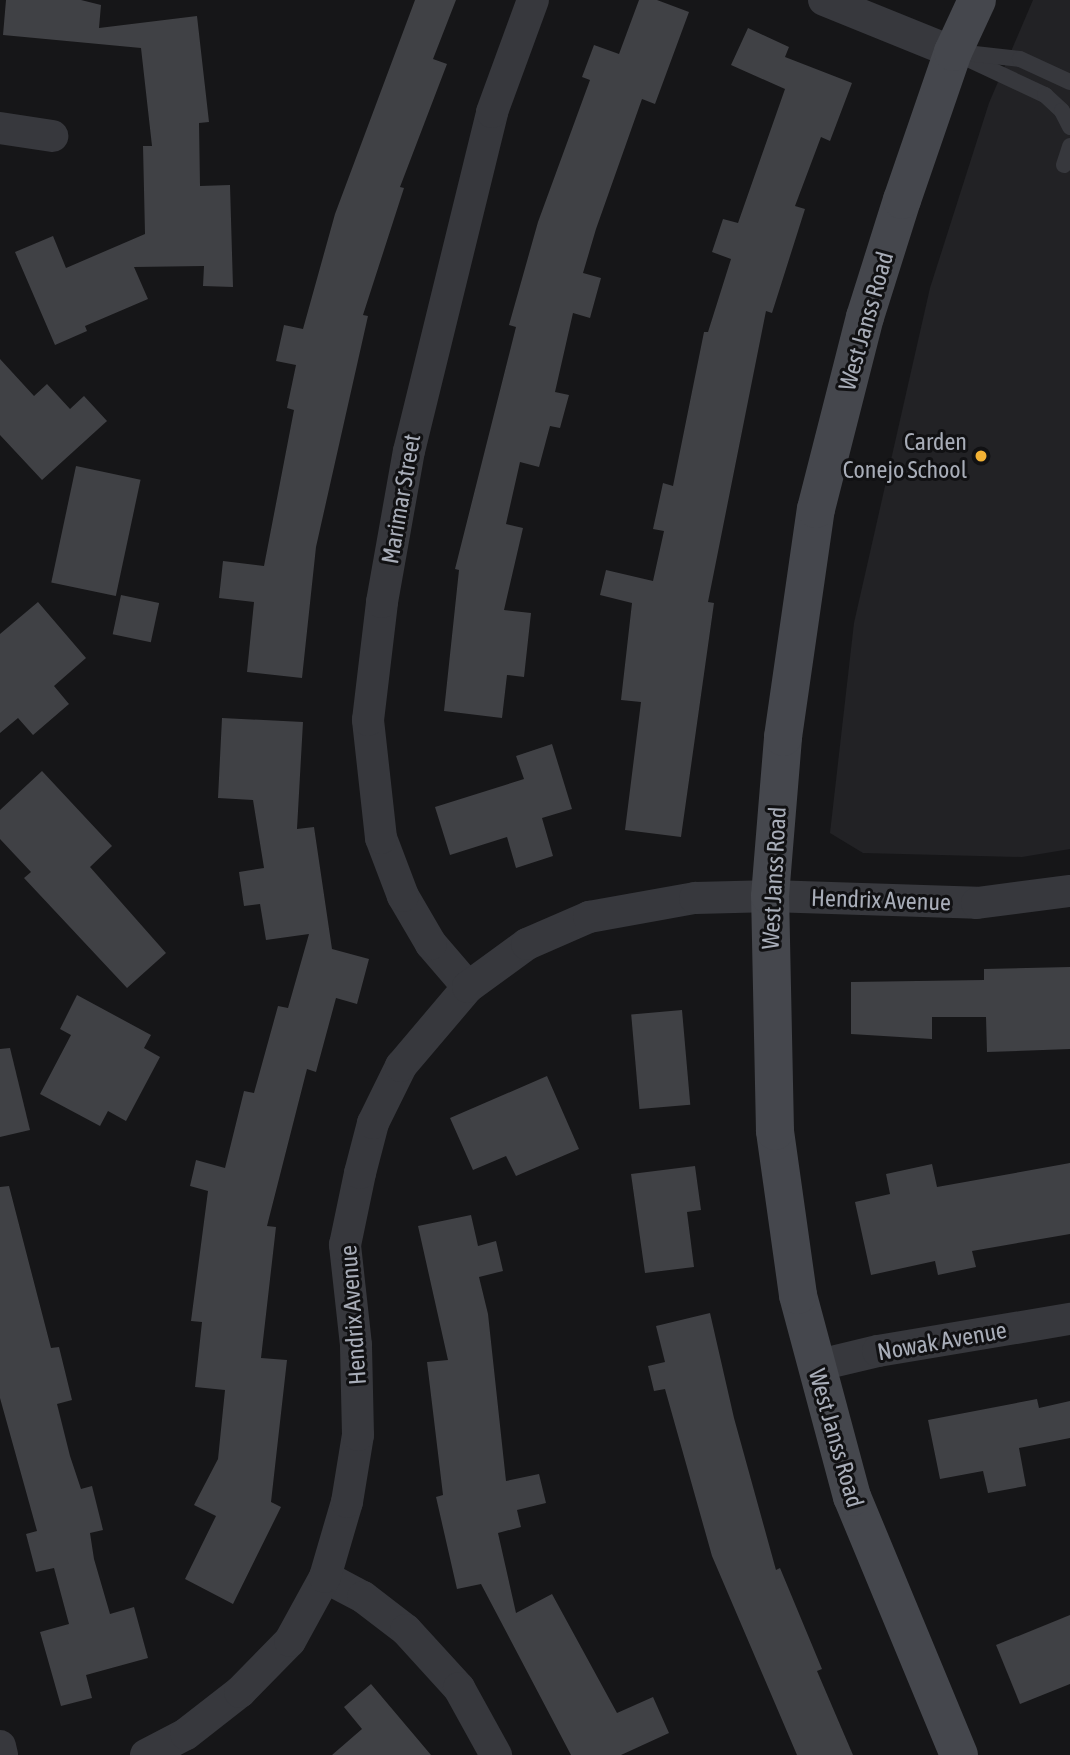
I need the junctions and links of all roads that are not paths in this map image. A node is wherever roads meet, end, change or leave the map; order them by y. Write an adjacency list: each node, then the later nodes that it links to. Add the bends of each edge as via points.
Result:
1 (533, 0): 15 (street, Marimar Street, via 492,112 421,400 383,602 368,720 381,838 410,908 431,944)
2 (824, 0): 4 (street)
3 (977, 0): 4 (main road, West Janss Road)
4 (953, 52): 5 (lane, via 1020,60); 7 (lane); 14 (main road, West Janss Road, via 865,317 816,509 783,737)
5 (1070, 82)
6 (1070, 92): 7 (lane)
7 (1045, 96): 8 (lane, via 1062,111)
8 (1070, 127)
9 (0, 128): 10 (street)
10 (52, 136)
11 (1070, 146): 12 (lane)
12 (1064, 165)
13 (1070, 891): 14 (street, Hendrix Avenue, via 977,903)
14 (770, 896): 15 (street, Hendrix Avenue, via 695,898 589,916 527,944); 17 (main road, West Janss Road, via 775,1130 783,1208)
15 (468, 987): 18 (street, Hendrix Avenue, via 401,1066 373,1124 360,1173 345,1245 356,1345 358,1435 347,1502)
16 (1070, 1319): 17 (street, Nowak Avenue, via 877,1351)
17 (815, 1366): 23 (main road, West Janss Road, via 840,1461 877,1566)
18 (325, 1577): 21 (street, Hendrix Avenue, via 290,1641 240,1692 186,1734); 22 (street, via 407,1630 459,1688)
19 (0, 1746): 20 (street)
20 (2, 1755)
21 (146, 1755)
22 (496, 1755)
23 (959, 1755)

